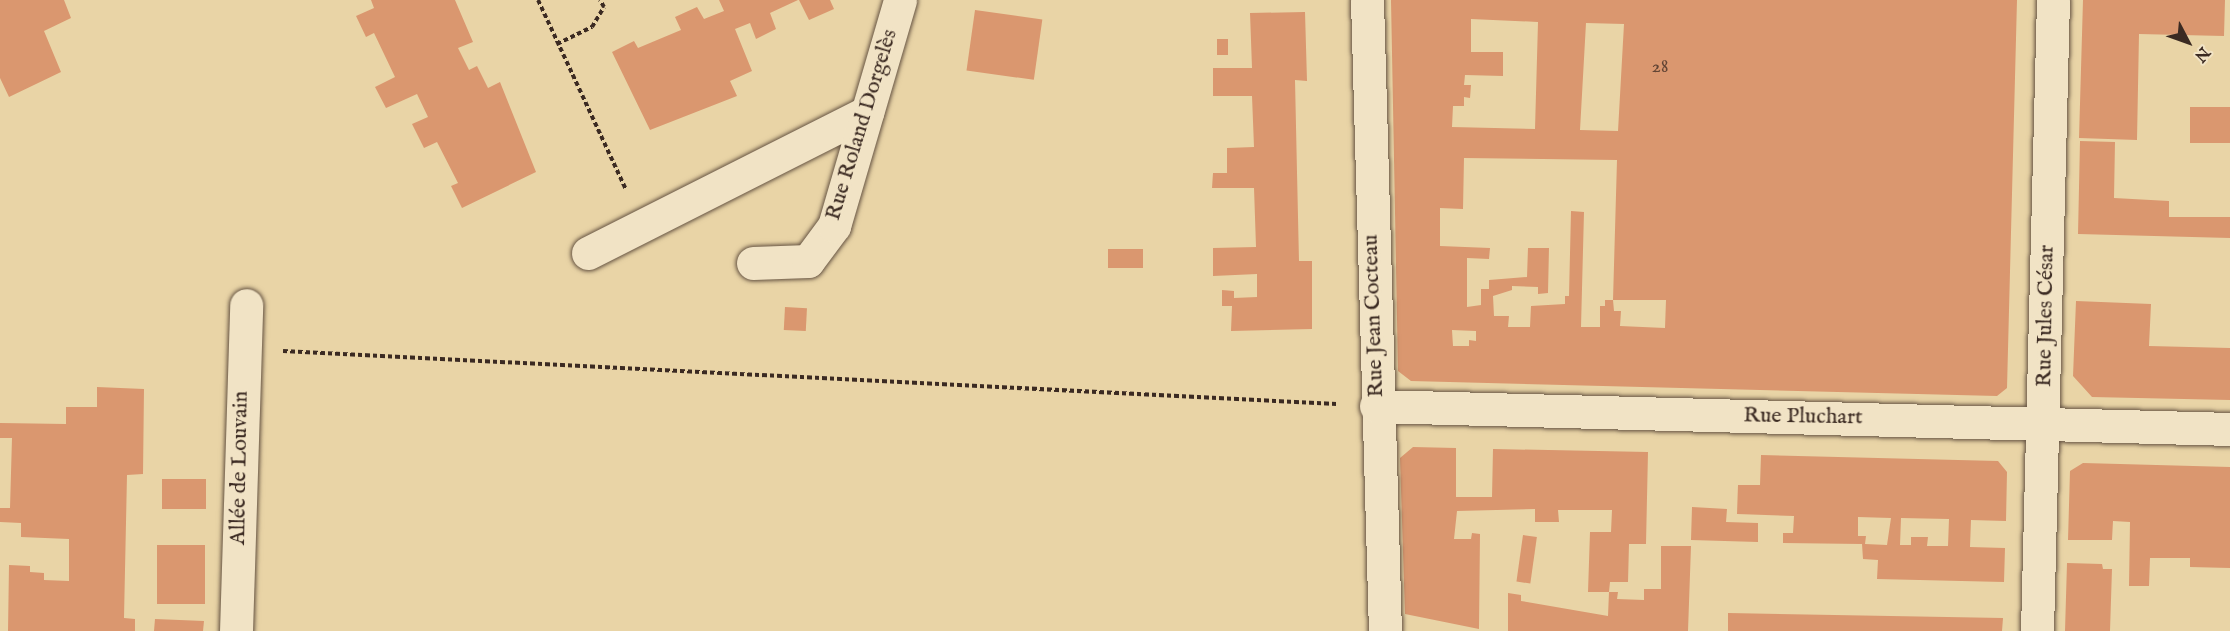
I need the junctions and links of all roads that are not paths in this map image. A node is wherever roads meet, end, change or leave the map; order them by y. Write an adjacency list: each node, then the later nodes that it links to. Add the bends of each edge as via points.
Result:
1 (900, 0): 4 (street, Rue Roland Dorgelès)
2 (1367, 0): 8 (street, Rue Jean Cocteau)
3 (2053, 0): 9 (street, Rue Jules César)
4 (867, 112): 5 (street); 6 (street, Rue Roland Dorgelès, via 834,226 808,261)
5 (588, 253)
6 (753, 263)
7 (246, 305): 11 (street, Allée de Louvain)
8 (1376, 406): 9 (street, Rue Pluchart); 12 (street, Rue Jean Cocteau)
9 (2044, 423): 10 (street, Rue Pluchart); 13 (street, Rue Jules César)
10 (2230, 429)
11 (236, 631)
12 (1385, 631)
13 (2037, 631)

